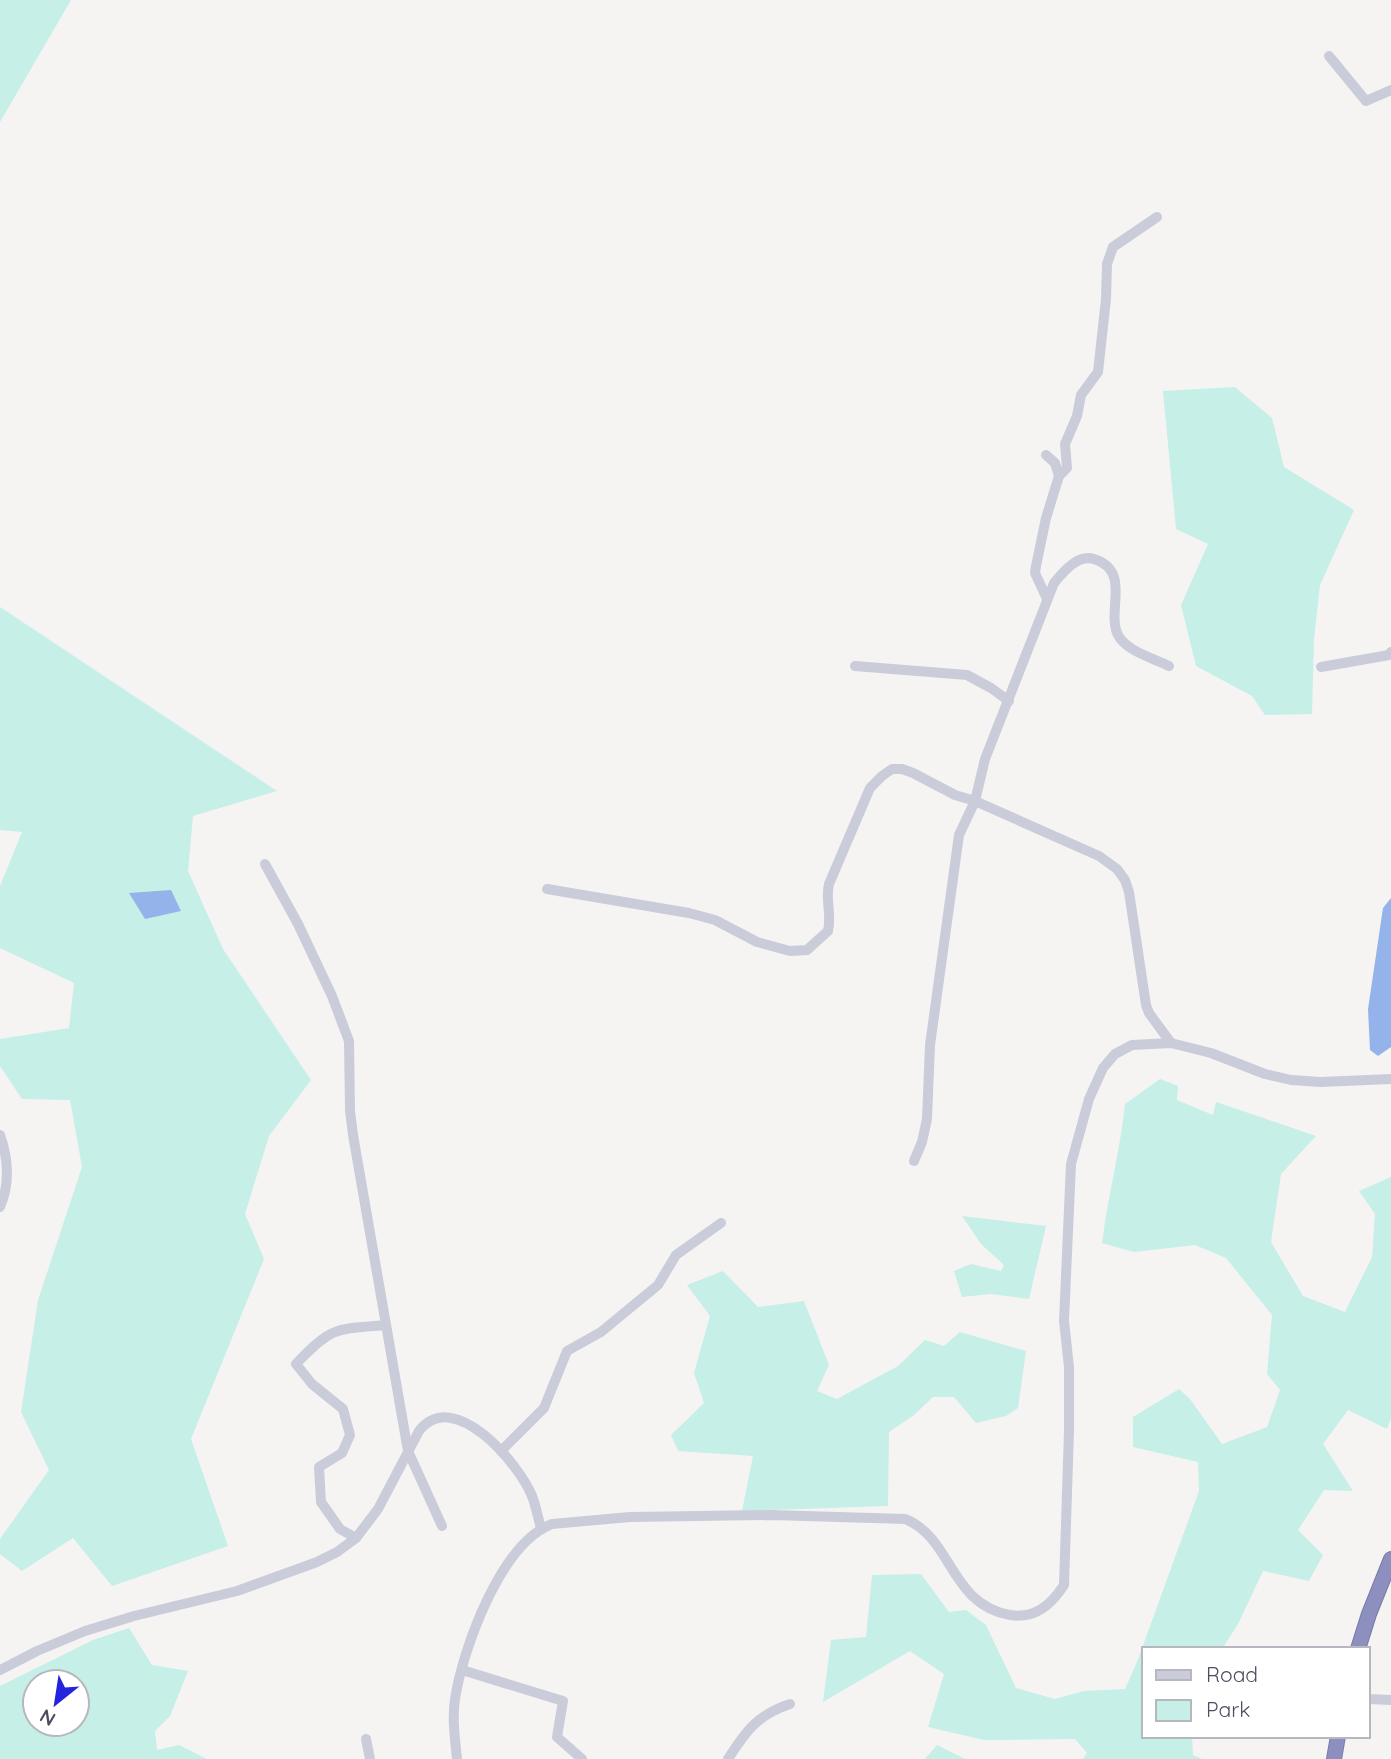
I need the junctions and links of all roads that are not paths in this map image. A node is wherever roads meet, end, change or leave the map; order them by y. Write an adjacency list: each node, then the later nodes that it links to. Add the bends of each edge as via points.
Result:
1 (1329, 56): 2 (street, via 1366,101)
2 (1391, 90)
3 (1157, 217): 5 (street, via 1112,247 1098,372 1082,395 1065,444 1067,468)
4 (1046, 455): 5 (street, via 1055,463)
5 (1059, 477): 6 (street, via 1035,573)
6 (1046, 599): 9 (street, via 1076,562 1097,560 1114,574 1119,637 1127,646); 11 (street)
7 (1391, 652): 10 (street)
8 (855, 666): 11 (street, via 967,675)
9 (1169, 666)
10 (1321, 667)
11 (1009, 701): 12 (street, via 985,759)
12 (975, 801): 14 (street, via 902,769 882,776 870,788 829,884 828,931 807,950 790,951 757,942 715,920 689,913); 15 (street, via 1099,856 1117,869 1129,892 1146,1004); 18 (street, via 956,850 930,1045 926,1119)
13 (265, 864): 21 (street, via 298,923 349,1041 353,1135)
14 (547, 889)
15 (1171, 1043): 16 (street, via 1291,1080); 25 (street, via 1132,1045 1108,1061 1089,1099 1071,1164 1064,1585 1054,1600 1030,1615 991,1611 968,1592 925,1529 905,1519 629,1517)
16 (1391, 1079)
17 (0, 1135): 19 (street, via 6,1181)
18 (914, 1161)
19 (0, 1207)
20 (721, 1223): 23 (street, via 676,1255 658,1285 601,1332 567,1351 544,1408)
21 (386, 1325): 22 (street); 26 (street, via 339,1329 319,1339 296,1364 343,1409 350,1434 342,1453 319,1467 321,1502 340,1529)
22 (408, 1451): 23 (street, via 426,1422 449,1418 471,1424); 24 (street); 26 (street, via 378,1509)
23 (501, 1451): 25 (street, via 532,1495)
24 (442, 1526)
25 (541, 1528): 30 (street, via 495,1584)
26 (356, 1538): 29 (street, via 317,1562 237,1591 85,1631)
27 (1391, 1559): 28 (highway)
28 (1359, 1647)
29 (0, 1670)
30 (462, 1670): 37 (street, via 453,1720); 38 (street, via 563,1701 557,1737)
31 (1370, 1699): 32 (street)
32 (1391, 1700)
33 (790, 1704): 39 (street, via 756,1721)
34 (1338, 1738): 40 (highway)
35 (366, 1739): 36 (street)
36 (370, 1759)
37 (457, 1759)
38 (582, 1759)
39 (728, 1759)
40 (1334, 1759)

